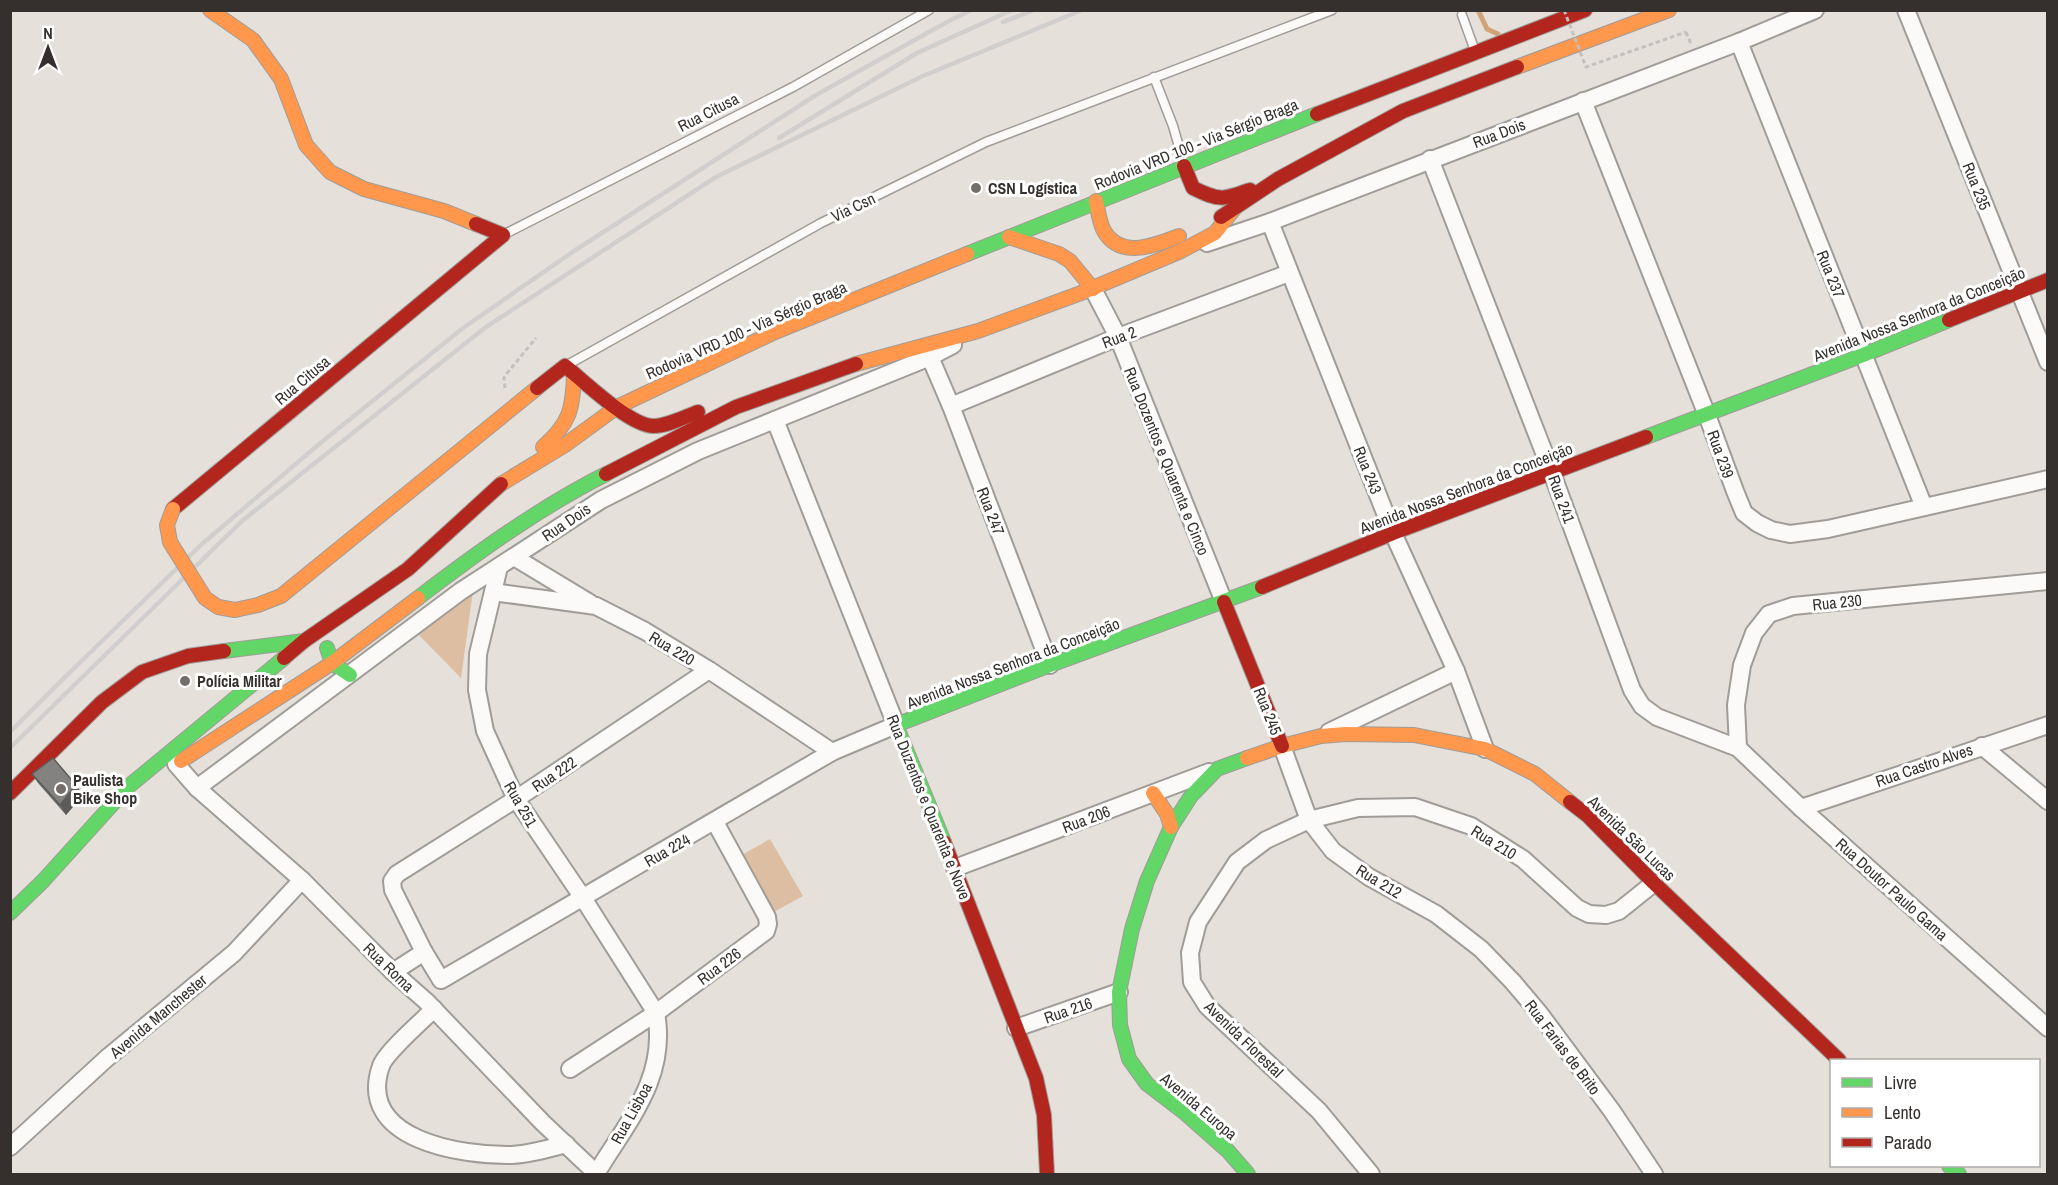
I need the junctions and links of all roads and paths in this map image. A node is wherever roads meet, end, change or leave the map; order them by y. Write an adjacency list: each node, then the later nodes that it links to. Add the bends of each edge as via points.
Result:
1 (210, 10): 21 (main road, via 253,40 281,79 306,145 330,172 364,189 444,211)
2 (928, 10): 21 (lane, Rua Citusa, via 793,87)
3 (1332, 10): 13 (lane, Via Csn)
4 (1564, 10): 10 (path, bridge, via 1586,67)
5 (1585, 10): 12 (main road, Rodovia VRD 100 - Via Sérgio Braga)
6 (1669, 10): 17 (main road, via 1415,106)
7 (1815, 10): 11 (street, Rua Dois)
8 (1906, 10): 27 (street, Rua 235)
9 (1462, 15): 12 (lane)
10 (1686, 32)
11 (1739, 42): 14 (street, Rua Dois); 31 (street, Rua 237)
12 (1475, 52): 16 (main road, Rodovia VRD 100 - Via Sérgio Braga)
13 (1154, 77): 16 (lane); 35 (lane, Via Csn, via 986,142 821,223)
14 (1583, 101): 15 (street, Rua Dois); 39 (street, Rua 239)
15 (1430, 159): 20 (street, Rua Dois); 41 (street, Rua 241)
16 (1184, 165): 17 (main road, via 1193,188 1226,199); 18 (main road, Rodovia VRD 100 - Via Sérgio Braga)
17 (1278, 179): 19 (main road)
18 (1096, 201): 19 (main road, via 1103,230 1113,242 1128,249 1145,248 1206,226); 22 (main road, Rodovia VRD 100 - Via Sérgio Braga)
19 (1234, 209): 23 (main road, Rodovia VRD 100 - Via Sérgio Braga, via 1215,233)
20 (1270, 222): 23 (street, Rua Dois); 24 (street, Rua 243)
21 (503, 235): 38 (main road, Rua Citusa, bridge, via 172,509 167,525 170,542 205,598 218,607 235,610 258,606 281,596)
22 (1009, 237): 26 (main road, via 1059,254 1070,261); 37 (main road, Rodovia VRD 100 - Via Sérgio Braga, via 775,332)
23 (1181, 251): 26 (main road, Rodovia VRD 100 - Via Sérgio Braga)
24 (1289, 273): 29 (street, Rua 2); 45 (street, Rua 243)
25 (2048, 280): 27 (main road, Avenida Nossa Senhora da Conceição)
26 (1092, 289): 28 (main road, Rodovia VRD 100 - Via Sérgio Braga); 29 (street, Rua Dozentos e Quarenta e Cinco)
27 (2019, 291): 31 (main road, Avenida Nossa Senhora da Conceição); 34 (street, Rua 235)
28 (978, 331): 32 (main road, Rodovia VRD 100 - Via Sérgio Braga); 33 (street, Rua Dois)
29 (1118, 337): 36 (street, Rua 2); 51 (street, Rua Dozentos e Quarenta e Cinco)
30 (536, 338): 38 (path, via 504,378)
31 (1863, 355): 39 (main road, Avenida Nossa Senhora da Conceição); 44 (street, Rua 237)
32 (878, 357): 37 (main road, via 772,386 656,426 631,419); 54 (main road, Rodovia VRD 100 - Via Sérgio Braga, via 736,408 584,485 487,545)
33 (930, 357): 36 (street, Rua 247); 40 (street, Rua Dois)
34 (2048, 362)
35 (570, 370): 37 (main road); 38 (main road, Rua Citusa); 43 (main road, via 571,412 564,429)
36 (951, 406): 55 (street, Rua 247)
37 (617, 407): 43 (main road, Rodovia VRD 100 - Via Sérgio Braga)
38 (508, 412)
39 (1707, 415): 41 (main road, Avenida Nossa Senhora da Conceição); 44 (street, Rua 239, via 1744,513 1771,530 1791,534 1828,530)
40 (775, 420): 46 (street, Rua Dois, via 698,452 601,500); 59 (street, Rua Duzentos e Quarenta e Nove)
41 (1552, 473): 45 (main road, Avenida Nossa Senhora da Conceição); 64 (street, Rua 241, via 1632,690 1642,706 1657,717)
42 (2048, 479): 44 (street, Rua 239)
43 (504, 482): 48 (main road, Rodovia VRD 100 - Via Sérgio Braga)
44 (1924, 507)
45 (1393, 533): 51 (main road, Avenida Nossa Senhora da Conceição); 57 (street, Rua 243)
46 (514, 557): 47 (street, Rua Dois); 52 (street)
47 (499, 567): 50 (street, Rua 251); 58 (street, Rua Dois)
48 (408, 569): 53 (main road, Rodovia VRD 100 - Via Sérgio Braga); 54 (main road, via 328,643)
49 (2048, 581): 64 (street, Rua 230, via 1793,606 1769,614 1754,633 1742,665 1736,705)
50 (493, 592): 52 (street, Rua 220); 72 (street, Rua 251, via 478,654 477,690 484,731)
51 (1224, 602): 55 (main road, Avenida Nossa Senhora da Conceição); 62 (main road, Rua 245)
52 (596, 606): 56 (street, Rua 220)
53 (304, 641): 70 (main road, via 188,656 142,672 102,702); 80 (main road, Rodovia VRD 100 - Via Sérgio Braga, via 129,786)
54 (332, 663): 58 (main road); 67 (main road, Rodovia VRD 100 - Via Sérgio Braga)
55 (1050, 665): 59 (main road, Avenida Nossa Senhora da Conceição)
56 (709, 670): 66 (street, Rua 220); 72 (street, Rua 222)
57 (1456, 672): 61 (street); 65 (street, Rua 243)
58 (350, 675): 69 (street, Rua Dois)
59 (896, 725): 66 (street, Rua 224); 78 (main road, Rua Duzentos e Quarenta e Nove)
60 (2048, 725): 63 (street, Rua Castro Alves)
61 (1321, 736): 62 (main road, Avenida São Lucas); 65 (main road, Avenida São Lucas, via 1414,735)
62 (1282, 746): 68 (main road, Avenida São Lucas); 75 (street, Rua 245)
63 (1982, 746): 73 (street); 74 (street, Rua Castro Alves)
64 (1738, 748): 74 (street, Rua Doutor Paulo Gama)
65 (1485, 749): 81 (main road, Avenida São Lucas, via 1535,774 1588,816)
66 (832, 752): 76 (street, Rua 224)
67 (176, 765): 69 (street, Rua Roma); 80 (main road, Rodovia VRD 100 - Via Sérgio Braga)
68 (1217, 769): 71 (street, Rua 206); 77 (main road, Avenida Europa, via 1191,796)
69 (197, 788): 79 (street, Rua Roma)
70 (10, 793)
71 (1153, 794): 77 (main road); 78 (street, Rua 206)
72 (516, 799): 82 (street, Rua 251); 85 (street, Rua 222, via 397,874 392,881)
73 (2048, 801)
74 (1801, 808): 91 (street, Rua Doutor Paulo Gama)
75 (1308, 820): 81 (street, Rua 210, via 1358,808 1415,807 1471,826 1523,860 1589,914 1619,911); 84 (street, Rua 212, via 1333,851 1369,877 1436,914); 100 (street, Avenida Florestal, via 1266,840 1237,862 1198,922 1190,953 1192,982 1207,1006 1319,1112)
76 (715, 822): 82 (street, Rua 224); 89 (street, Rua 226, via 767,916 766,931)
77 (1171, 827): 87 (main road, Avenida Europa, via 1132,928)
78 (955, 868): 90 (main road, Rua Duzentos e Quarenta e Nove)
79 (302, 880): 86 (street, Rua Roma); 95 (street, Avenida Manchester, via 234,953 107,1058)
80 (43, 881): 83 (main road, Rodovia VRD 100 - Via Sérgio Braga)
81 (1654, 883): 92 (main road, Avenida São Lucas)
82 (583, 898): 85 (street, Rua 224, via 441,980); 89 (street, Rua 251)
83 (10, 913)
84 (1458, 932): 96 (street, Rua Farias de Brito, via 1481,949 1540,1014)
85 (424, 952): 86 (street)
86 (393, 972): 88 (street, Rua Roma)
87 (1119, 992): 90 (street, Rua 216); 99 (main road, Avenida Europa, via 1120,1025 1129,1059 1147,1084 1228,1151)
88 (434, 1009): 94 (street, Rua Roma); 94 (street, via 382,1063 378,1100 387,1117 404,1133 482,1154 537,1152)
89 (656, 1013): 93 (street, Rua 226); 97 (street, Rua Lisboa, via 657,1061 645,1094)
90 (1016, 1028): 98 (main road, via 1036,1078 1044,1114)
91 (2048, 1028)
92 (1838, 1059)
93 (570, 1069)
94 (566, 1144): 97 (street, Rua Roma)
95 (10, 1147)
96 (1655, 1173)
97 (596, 1174)
98 (1047, 1174)
99 (1248, 1174)
100 (1371, 1174)

